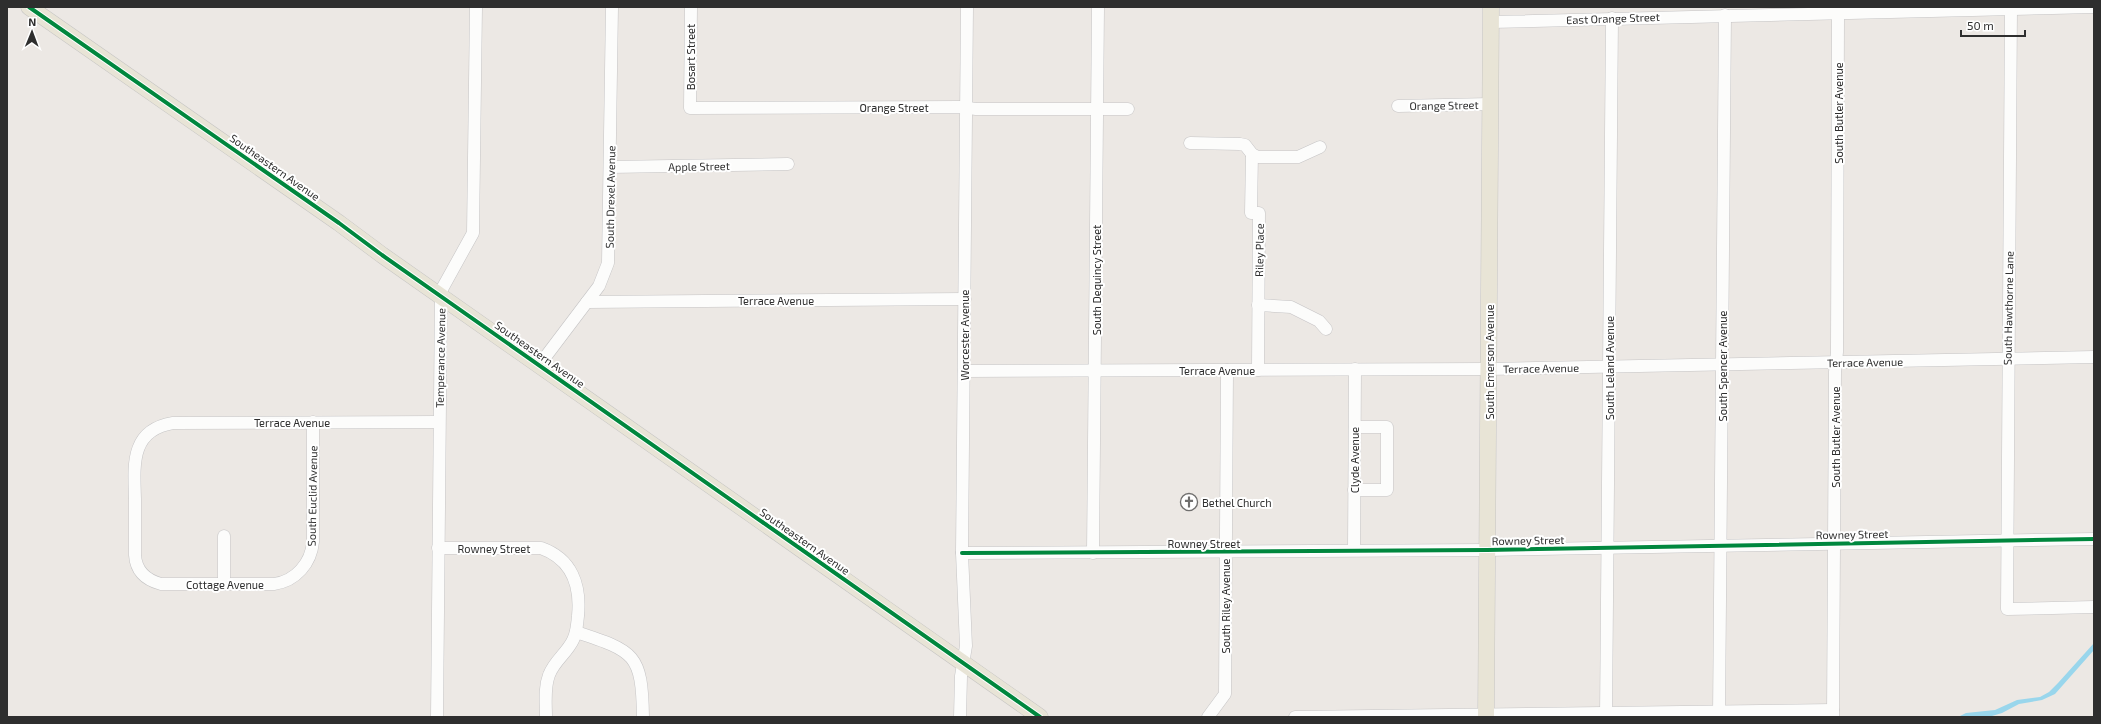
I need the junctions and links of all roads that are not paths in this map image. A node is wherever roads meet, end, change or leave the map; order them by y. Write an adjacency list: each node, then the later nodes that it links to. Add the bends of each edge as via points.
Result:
1 (29, 7): 24 (main road, Southeastern Avenue, via 339,222)
2 (476, 7): 24 (street, Temperance Avenue, via 473,233 442,289)
3 (612, 7): 23 (street, South Drexel Avenue)
4 (691, 7): 15 (street, Bosart Street)
5 (967, 7): 16 (street, Worcester Avenue)
6 (1098, 7): 17 (street, South Dequincy Street)
7 (2094, 7): 8 (street, East Orange Street)
8 (2011, 8): 9 (street, East Orange Street); 30 (street, South Hawthorne Lane)
9 (1838, 13): 11 (street, East Orange Street); 31 (street, South Butler Avenue)
10 (1491, 14): 12 (street, East Orange Street); 13 (main road, South Emerson Avenue)
11 (1725, 15): 12 (street, East Orange Street); 33 (street, South Spencer Avenue)
12 (1612, 18): 34 (street, South Leland Avenue)
13 (1490, 104): 14 (street, Orange Street); 36 (main road, South Emerson Avenue)
14 (1398, 106)
15 (690, 108): 16 (street, Orange Street)
16 (966, 108): 17 (street, Orange Street); 25 (street, Worcester Avenue)
17 (1097, 109): 18 (street, Orange Street); 37 (street, South Dequincy Street)
18 (1128, 109)
19 (1190, 143): 21 (street, via 1240,144 1245,145)
20 (1320, 147): 21 (street, via 1293,158 1258,157)
21 (1252, 154): 27 (street, Riley Place, via 1251,213 1259,213)
22 (788, 164): 23 (street, Apple Street)
23 (610, 167): 26 (street, South Drexel Avenue, via 608,263 602,282)
24 (441, 296): 32 (main road, Southeastern Avenue); 42 (street, Temperance Avenue)
25 (964, 299): 26 (street, Terrace Avenue); 40 (street, Worcester Avenue)
26 (587, 302): 32 (street, South Drexel Avenue)
27 (1258, 306): 28 (street, via 1291,307); 39 (street, Riley Place)
28 (1324, 322)
29 (2094, 357): 30 (street, Terrace Avenue)
30 (2008, 359): 31 (street, Terrace Avenue); 47 (street, South Hawthorne Lane)
31 (1836, 362): 33 (street, Terrace Avenue); 48 (street, South Butler Avenue)
32 (540, 364): 62 (main road, Southeastern Avenue)
33 (1722, 364): 34 (street, Terrace Avenue); 49 (street, South Spencer Avenue)
34 (1609, 366): 36 (street, Terrace Avenue); 51 (street, South Leland Avenue)
35 (1355, 369): 36 (street, Terrace Avenue); 39 (street, Terrace Avenue); 43 (street, Clyde Avenue)
36 (1488, 369): 53 (main road, South Emerson Avenue)
37 (1095, 370): 38 (street, Terrace Avenue); 40 (street, Terrace Avenue); 56 (street, South Dequincy Street)
38 (1227, 370): 39 (street, Terrace Avenue); 54 (street, South Riley Avenue)
39 (1258, 370)
40 (964, 371): 55 (street, Worcester Avenue)
41 (313, 422): 42 (street, Terrace Avenue); 57 (street, South Euclid Avenue, via 313,542 310,556); 58 (street, Terrace Avenue, via 173,423 155,428 148,434 137,452 134,466 135,555)
42 (439, 422): 50 (street, Temperance Avenue)
43 (1355, 427): 44 (street, Clyde Avenue); 44 (street, via 1387,427 1387,490)
44 (1354, 490): 52 (street, Clyde Avenue)
45 (224, 536): 59 (street)
46 (2094, 539): 47 (street, Rowney Street)
47 (2007, 541): 48 (street, Rowney Street); 60 (street, South Hawthorne Lane, via 2007,609)
48 (1834, 544): 49 (street, Rowney Street); 64 (street, South Butler Avenue)
49 (1721, 546): 51 (street, Rowney Street); 63 (street, South Spencer Avenue)
50 (438, 548): 61 (street, Rowney Street, via 537,548 556,555 575,577 578,590); 67 (street, Temperance Avenue)
51 (1608, 548): 53 (street, Rowney Street); 65 (street, South Leland Avenue)
52 (1354, 550): 53 (street, Rowney Street); 54 (street, Rowney Street)
53 (1487, 550): 66 (main road, South Emerson Avenue)
54 (1225, 552): 56 (street, Rowney Street); 72 (street, South Riley Avenue, via 1225,694)
55 (962, 553): 56 (street, Rowney Street); 62 (street, Worcester Avenue, via 966,646)
56 (1093, 553)
57 (303, 568): 59 (street, Cottage Avenue, via 292,578 278,583)
58 (144, 575): 59 (street, Cottage Avenue, via 161,584)
59 (224, 584)
60 (2094, 607)
61 (576, 632): 68 (street, via 569,648 549,675); 69 (street, via 614,645 633,660 642,679)
62 (963, 663): 70 (street, Worcester Avenue); 71 (main road, Southeastern Avenue)
63 (1719, 714): 64 (street); 65 (street)
64 (1833, 714)
65 (1606, 715): 66 (street)
66 (1486, 716): 73 (street)
67 (436, 717)
68 (546, 717)
69 (643, 717)
70 (960, 717)
71 (1040, 717)
72 (1208, 717)
73 (1295, 717)

